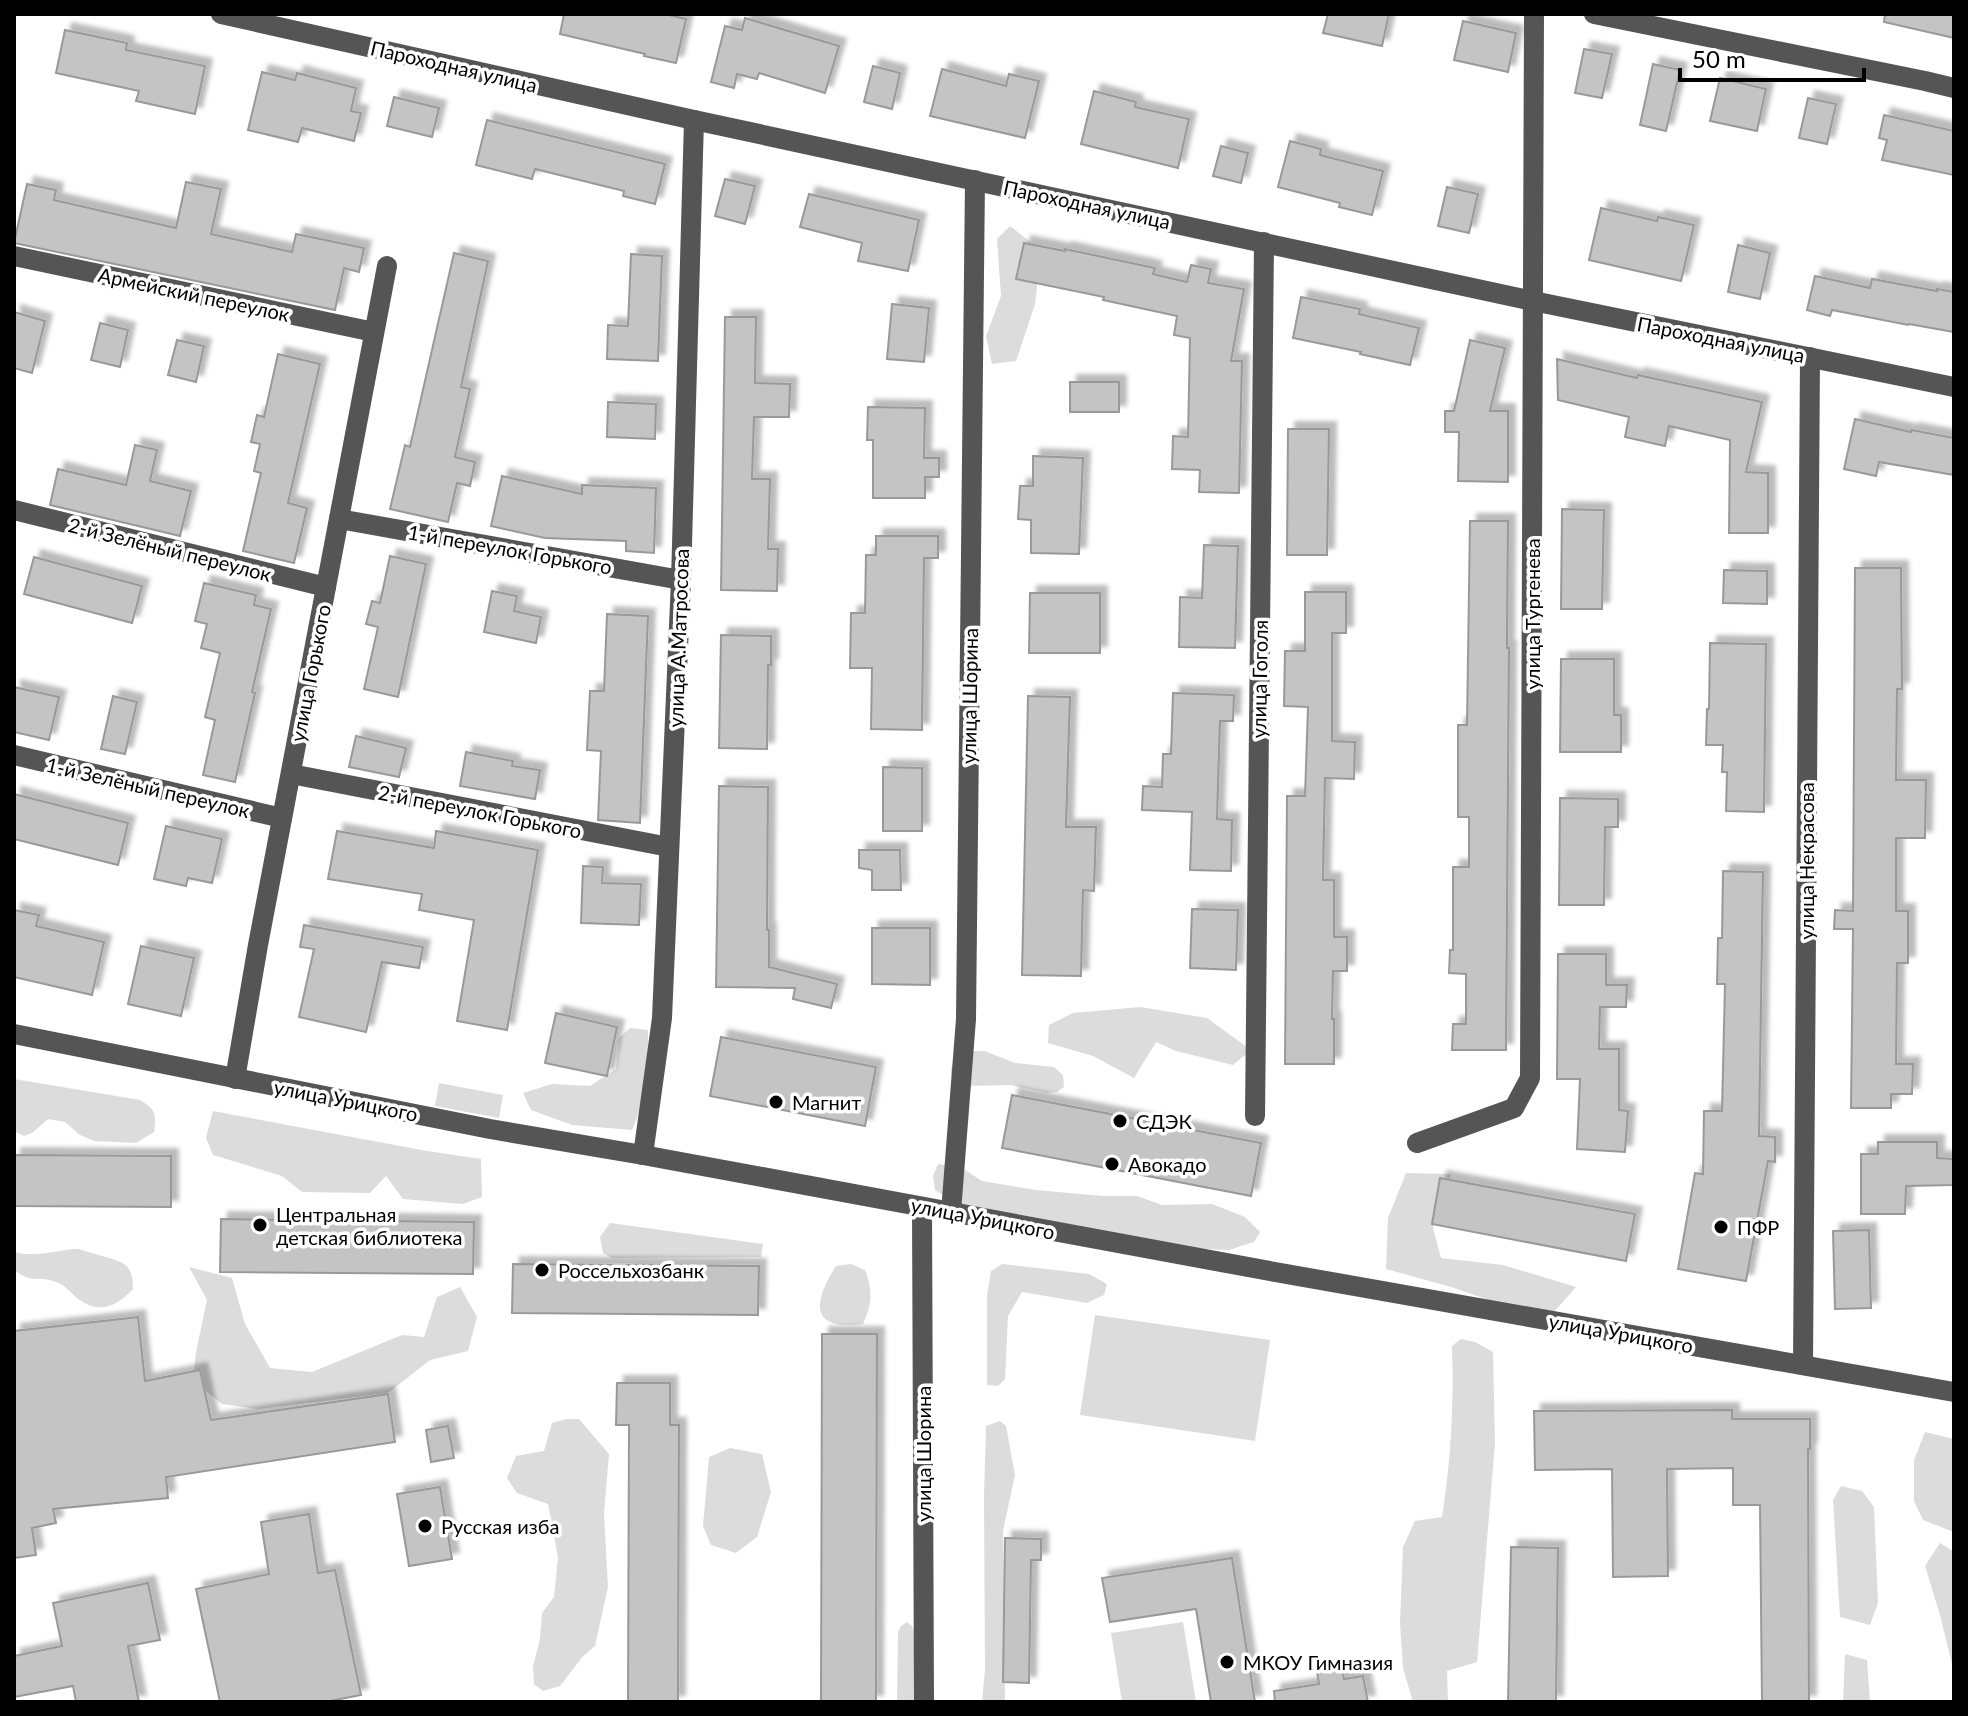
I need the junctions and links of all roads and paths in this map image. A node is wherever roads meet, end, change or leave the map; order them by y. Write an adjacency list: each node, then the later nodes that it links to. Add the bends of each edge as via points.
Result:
1 (221, 14): 5 (street, Пароходная улица)
2 (1534, 14): 10 (street, улица Тургенева)
3 (1594, 14): 4 (street)
4 (1954, 88)
5 (694, 120): 6 (street, Пароходная улица); 16 (street, улица А.Матросова)
6 (975, 180): 7 (street, Пароходная улица); 28 (street, улица Шорина, via 966,1019)
7 (1264, 242): 10 (street, Пароходная улица); 24 (street, улица Гоголя)
8 (14, 256): 11 (street, Армейский переулок)
9 (387, 266): 11 (street, улица Горького)
10 (1533, 301): 12 (street, Пароходная улица); 25 (street, улица Тургенева, via 1530,1078 1514,1108)
11 (374, 332): 15 (street, улица Горького)
12 (1810, 357): 13 (street, Пароходная улица); 29 (street, улица Некрасова)
13 (1954, 387)
14 (14, 510): 17 (street, 2-й Зелёный переулок)
15 (339, 519): 16 (street, 1-й переулок Горького); 17 (street, улица Горького)
16 (681, 580): 21 (street, улица А.Матросова)
17 (326, 587): 19 (street, улица Горького)
18 (14, 755): 20 (street, 1-й Зелёный переулок)
19 (291, 774): 20 (street, улица Горького); 21 (street, 2-й переулок Горького)
20 (282, 818): 23 (street, улица Горького)
21 (669, 847): 26 (street, улица А.Матросова, via 662,1018)
22 (14, 1034): 23 (street, улица Урицкого)
23 (235, 1079): 26 (street, улица Урицкого)
24 (1255, 1116)
25 (1417, 1143)
26 (643, 1155): 27 (street, улица Урицкого)
27 (922, 1207): 28 (street, улица Урицкого); 31 (street, улица Шорина)
28 (951, 1212): 29 (street, улица Урицкого)
29 (1803, 1365): 30 (street, улица Урицкого)
30 (1954, 1392)
31 (924, 1702)

